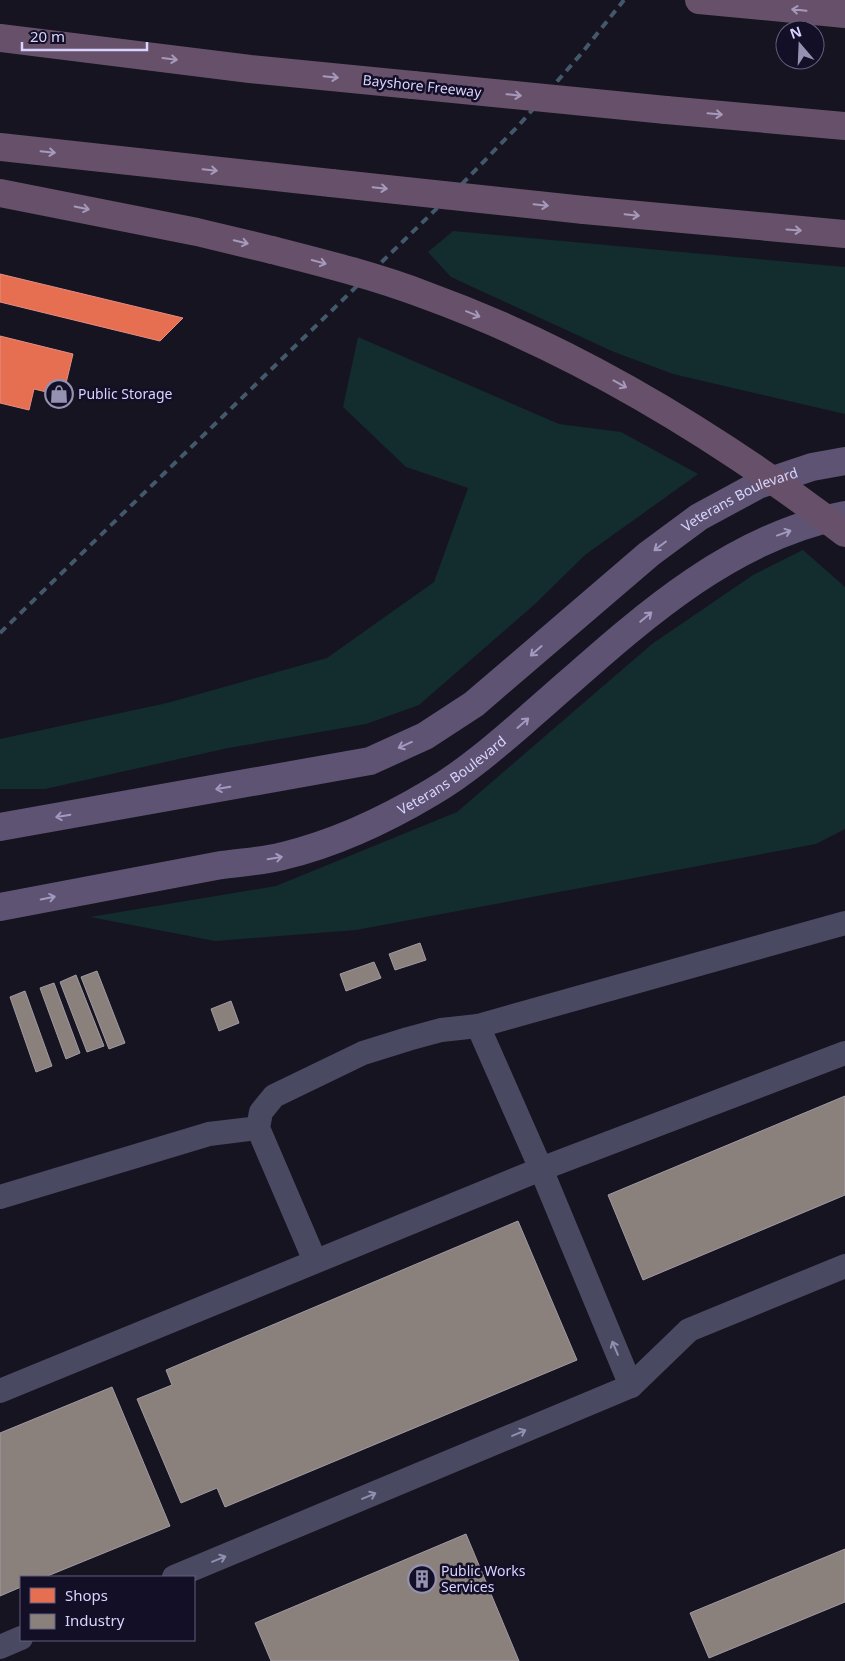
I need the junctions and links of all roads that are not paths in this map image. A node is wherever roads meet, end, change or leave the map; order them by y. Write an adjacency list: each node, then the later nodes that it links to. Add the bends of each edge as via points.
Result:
1 (699, 0): 2 (highway, one-way to 1)
2 (845, 14)
3 (0, 38): 4 (highway, Bayshore Freeway, one-way to 4, bridge, via 250,69)
4 (845, 126)
5 (0, 147): 7 (highway, one-way to 7, bridge, via 584,210)
6 (0, 193): 10 (highway, one-way to 10, bridge, via 197,232 349,270 424,294 556,351 620,384 737,455)
7 (845, 234)
8 (845, 461): 11 (main road, Veterans Boulevard, one-way to 11, via 812,467 758,485 699,517 649,554 474,704 425,736 370,761)
9 (845, 515): 12 (main road, Veterans Boulevard, one-way to 9, via 227,864 282,857 383,818 433,792 483,757 669,598 726,562 778,535)
10 (845, 533)
11 (0, 827)
12 (0, 907)
13 (845, 923): 14 (lane)
14 (478, 1026): 16 (lane, via 441,1030 363,1054 274,1096 261,1112); 17 (lane)
15 (845, 1053): 17 (lane)
16 (258, 1128): 18 (lane, via 209,1134); 19 (lane)
17 (541, 1169): 19 (lane); 21 (lane, one-way to 17)
18 (0, 1197)
19 (315, 1261): 22 (lane)
20 (845, 1266): 21 (lane, via 689,1330)
21 (631, 1386): 23 (lane, one-way to 21)
22 (0, 1391)
23 (176, 1576)
24 (20, 1638): 25 (lane)
25 (0, 1647)

